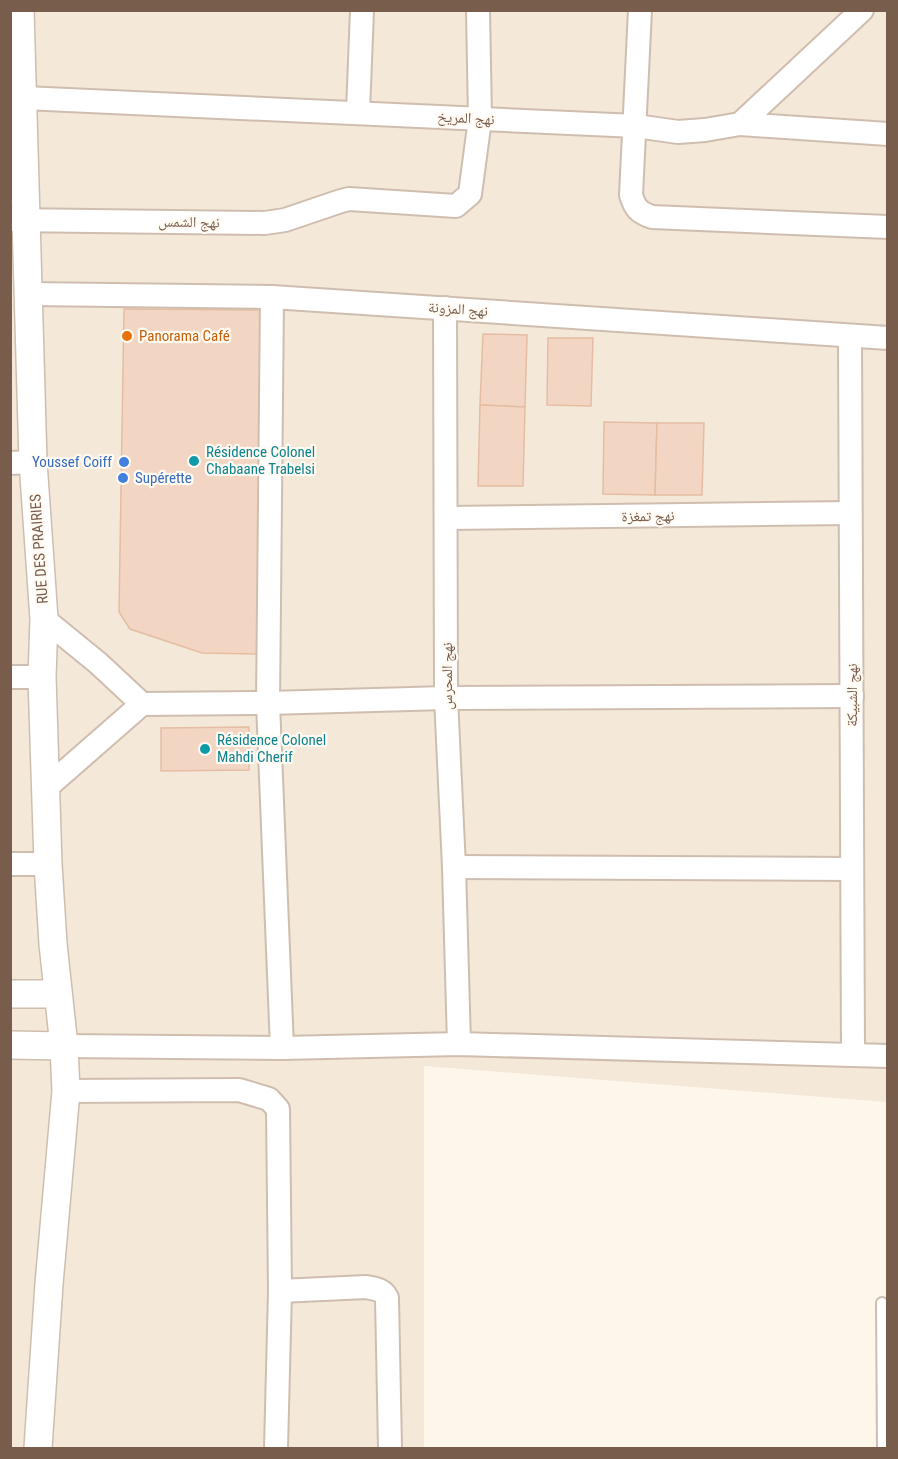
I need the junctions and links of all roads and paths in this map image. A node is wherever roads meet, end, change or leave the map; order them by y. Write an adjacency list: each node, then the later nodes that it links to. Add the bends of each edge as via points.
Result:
1 (20, 10): 6 (street, RUE DES PRAIRIES)
2 (362, 10): 7 (street)
3 (478, 10): 8 (street, نهج الشمس)
4 (640, 10): 10 (street)
5 (862, 10): 9 (street)
6 (24, 98): 7 (street, نهج المريخ); 12 (street, RUE DES PRAIRIES)
7 (358, 112): 8 (street, نهج المريخ)
8 (480, 119): 10 (street, نهج المريخ); 12 (street, نهج الشمس, via 470,194 456,206 349,200 275,223)
9 (740, 124): 10 (street, نهج المريخ, via 678,132); 11 (street, نهج المريخ)
10 (636, 126): 13 (street, via 631,195 640,213 652,217)
11 (888, 134)
12 (18, 220): 14 (street, RUE DES PRAIRIES)
13 (888, 227)
14 (29, 294): 15 (street, نهج المزونة); 19 (street, RUE DES PRAIRIES)
15 (272, 297): 16 (street, نهج المزونة); 27 (street)
16 (445, 308): 17 (street, نهج المزونة); 21 (street, نهج المحرس)
17 (850, 336): 18 (street, نهج المزونة); 20 (street, نهج الشبيكة)
18 (888, 339)
19 (22, 463): 22 (street, RUE DES PRAIRIES)
20 (850, 513): 21 (street, نهج تمغزة); 25 (street, نهج الشبيكة)
21 (447, 518): 26 (street, نهج المحرس)
22 (44, 619): 24 (street, RUE DES PRAIRIES); 28 (street)
23 (10, 677): 24 (street)
24 (42, 677): 29 (street, RUE DES PRAIRIES)
25 (852, 696): 26 (street); 33 (street, نهج الشبيكة)
26 (446, 698): 27 (street); 32 (street, نهج المحرس)
27 (268, 703): 28 (street); 39 (street)
28 (142, 704): 29 (street)
29 (46, 788): 31 (street, RUE DES PRAIRIES)
30 (10, 864): 31 (street)
31 (48, 864): 35 (street, RUE DES PRAIRIES)
32 (454, 867): 33 (street); 36 (street, نهج المحرس)
33 (851, 869): 40 (street, نهج الشبيكة)
34 (10, 994): 35 (street)
35 (57, 994): 38 (street, RUE DES PRAIRIES)
36 (459, 1044): 39 (street); 40 (street)
37 (10, 1045): 38 (street)
38 (64, 1046): 39 (street); 42 (street, RUE DES PRAIRIES)
39 (282, 1048)
40 (853, 1054): 41 (street)
41 (888, 1056)
42 (66, 1091): 43 (street, via 239,1090 269,1099 278,1109); 45 (street, RUE DES PRAIRIES)
43 (280, 1291): 46 (street); 47 (street, via 366,1287 384,1293)
44 (882, 1303): 48 (lane)
45 (38, 1449)
46 (276, 1449)
47 (390, 1449)
48 (883, 1449)

